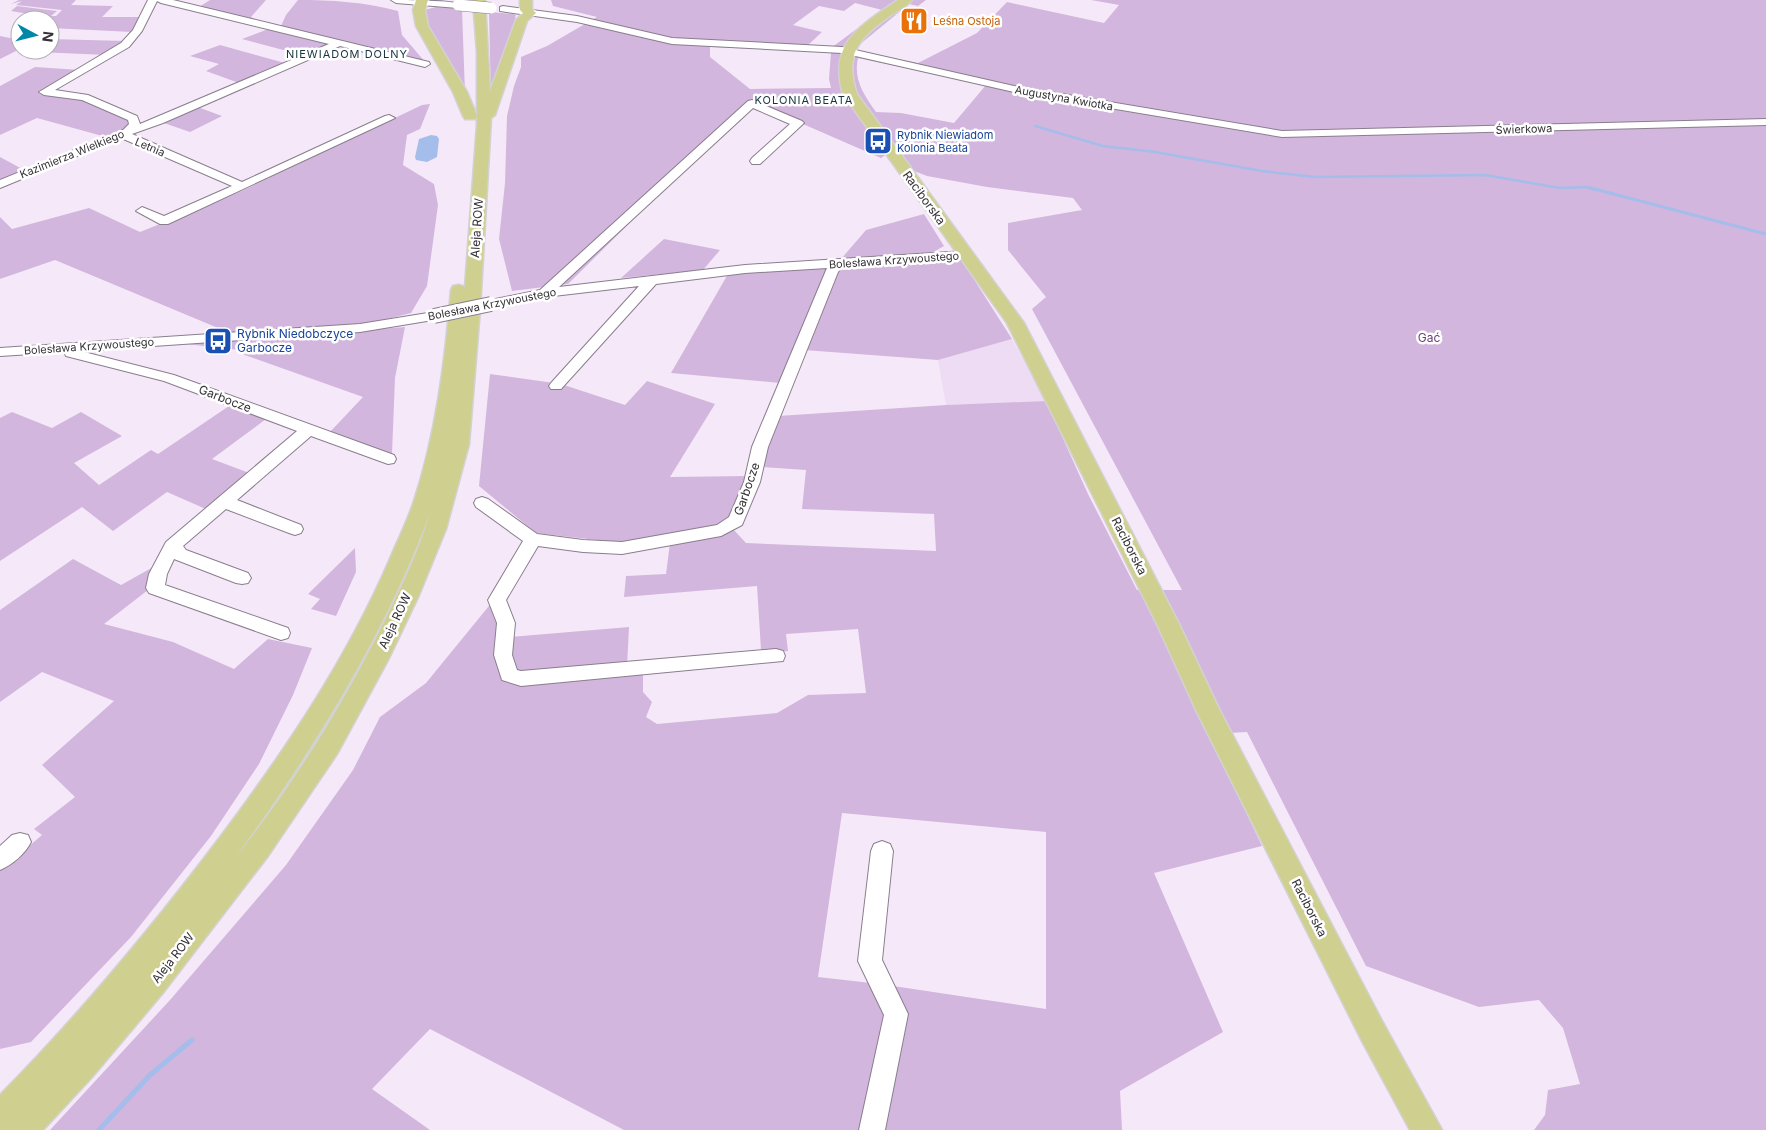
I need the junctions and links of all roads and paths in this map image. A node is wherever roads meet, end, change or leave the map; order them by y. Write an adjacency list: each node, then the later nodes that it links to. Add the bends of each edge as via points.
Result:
1 (153, 0): 17 (street, Kazimierza Wielkiego, via 137,31 125,45 44,92 84,97 133,118 135,125)
2 (161, 0): 9 (street)
3 (396, 0): 6 (street, Augustyna Kwiotka)
4 (479, 0): 16 (main road, Aleja ROW, via 483,52)
5 (906, 0): 11 (main road, via 856,38)
6 (423, 1): 7 (street, Augustyna Kwiotka); 16 (main road, via 422,26 460,92)
7 (463, 2): 8 (street, Augustyna Kwiotka, bridge, via 491,8); 10 (main road)
8 (527, 8): 11 (street, Augustyna Kwiotka, via 672,41); 16 (main road)
9 (339, 42): 12 (street); 17 (street, Letnia)
10 (469, 42)
11 (847, 52): 18 (street, Augustyna Kwiotka, via 1022,90); 23 (main road, Raciborska, via 842,71 850,94)
12 (425, 64)
13 (470, 79): 16 (main road, Aleja ROW)
14 (389, 118): 21 (street)
15 (1766, 122): 18 (street, Świerkowa)
16 (473, 129): 45 (main road, Aleja ROW, via 453,365 440,443 423,503 368,631 313,727 187,903 114,991); 46 (main road, Aleja ROW, via 472,309 459,444 436,529 408,595 377,660 328,747 259,848 152,984)
17 (127, 132): 20 (street, Kazimierza Wielkiego); 21 (street, Letnia, via 126,137)
18 (1282, 134)
19 (756, 161): 26 (street, via 798,123 752,103)
20 (0, 184)
21 (242, 186): 22 (street, via 164,221)
22 (142, 211)
23 (966, 255): 24 (street, Bolesława Krzywoustego); 48 (main road, Raciborska, via 1015,323 1032,354 1208,710 1377,1040)
24 (837, 264): 25 (street, Bolesława Krzywoustego, via 744,269); 37 (street, Garbocze, via 760,447 752,482 736,521 721,530 622,548)
25 (653, 279): 26 (street, Bolesława Krzywoustego); 31 (street)
26 (544, 293): 27 (street, Bolesława Krzywoustego, bridge, via 360,328)
27 (59, 350): 28 (street, Bolesława Krzywoustego); 32 (street, Garbocze, via 169,378)
28 (18, 351): 29 (street, Bolesława Krzywoustego); 30 (street, Bolesława Krzywoustego)
29 (0, 352)
30 (0, 358)
31 (556, 386)
32 (308, 430): 33 (street, Garbocze); 34 (street)
33 (388, 459)
34 (223, 501): 36 (street); 38 (street)
35 (482, 503): 37 (street, Garbocze)
36 (295, 530)
37 (534, 539): 41 (street, via 498,600 506,623 503,655 509,675 521,679 564,676)
38 (172, 546): 39 (street, via 180,554); 40 (street, via 155,588)
39 (242, 578)
40 (281, 633)
41 (776, 656)
42 (20, 842): 44 (street)
43 (882, 851): 47 (street, via 870,961 896,1014)
44 (0, 860)
45 (0, 1117)
46 (22, 1130)
47 (872, 1130)
48 (1428, 1130)

